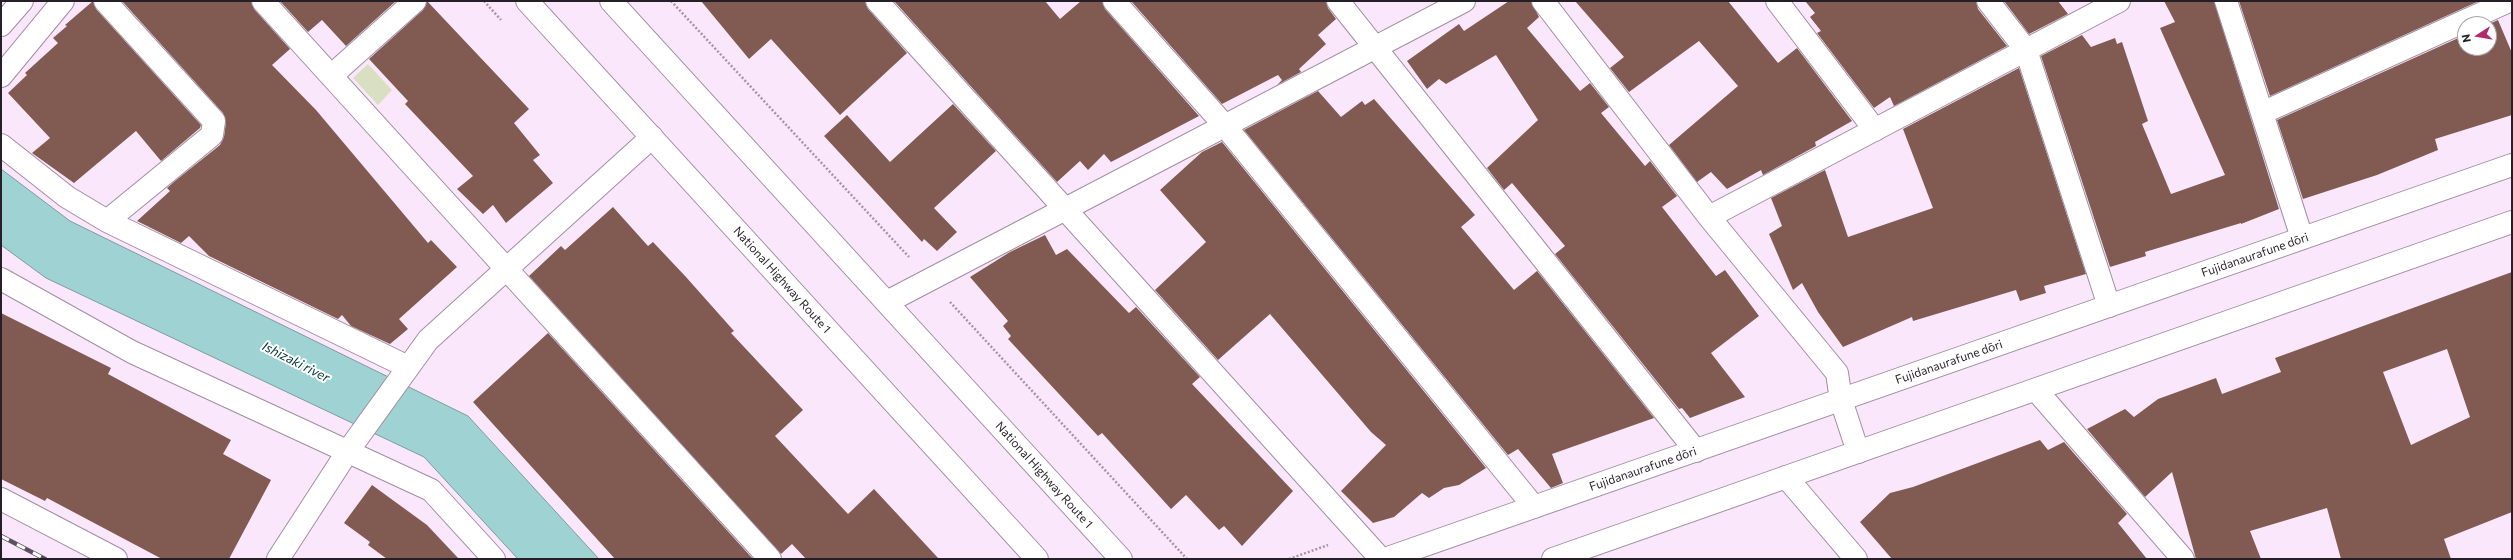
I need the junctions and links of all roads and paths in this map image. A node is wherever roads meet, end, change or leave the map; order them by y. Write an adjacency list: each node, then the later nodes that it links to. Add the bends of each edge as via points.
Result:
1 (22, 1): 18 (main road)
2 (64, 1): 21 (main road)
3 (105, 1): 31 (main road, via 214,121 212,135)
4 (263, 1): 22 (main road)
5 (415, 1): 22 (main road)
6 (526, 1): 26 (main road, National Highway Route 1)
7 (611, 1): 36 (main road, National Highway Route 1)
8 (877, 1): 29 (main road)
9 (1114, 1): 24 (main road)
10 (1338, 1): 19 (main road)
11 (1464, 1): 19 (main road)
12 (1543, 1): 30 (main road)
13 (1777, 1): 25 (main road)
14 (1988, 1): 20 (main road)
15 (2119, 1): 20 (main road)
16 (2226, 1): 23 (main road)
17 (2509, 1): 23 (main road)
18 (1, 25)
19 (1375, 47): 24 (main road); 42 (main road)
20 (2026, 50): 25 (main road); 37 (main road)
21 (1, 76)
22 (331, 76): 34 (main road)
23 (2262, 113): 33 (main road)
24 (1226, 127): 29 (main road); 46 (main road)
25 (1874, 130): 30 (main road)
26 (652, 137): 34 (main road); 51 (main road, National Highway Route 1)
27 (1, 145): 31 (main road, via 67,197)
28 (2512, 165): 33 (main road, Fujidanaurafune dōri)
29 (1067, 210): 36 (main road); 53 (main road)
30 (1709, 217): 40 (main road, via 1837,373)
31 (107, 221): 38 (main road)
32 (2512, 222): 39 (main road)
33 (2302, 238): 37 (main road, Fujidanaurafune dōri)
34 (506, 268): 38 (main road, via 428,340); 50 (main road)
35 (1, 279): 41 (main road, via 132,352)
36 (887, 302): 52 (main road, National Highway Route 1)
37 (2109, 306): 40 (main road, Fujidanaurafune dōri)
38 (404, 373): 41 (main road)
39 (2036, 390): 43 (main road); 57 (main road)
40 (1840, 400): 42 (main road, Fujidanaurafune dōri); 43 (main road)
41 (354, 444): 48 (main road); 49 (main road, via 431,490)
42 (1696, 450): 46 (main road, Fujidanaurafune dōri)
43 (1858, 452): 44 (main road)
44 (1786, 477): 55 (main road); 56 (main road)
45 (1, 499): 47 (main road)
46 (1534, 507): 54 (main road, Fujidanaurafune dōri)
47 (116, 559)
48 (278, 559)
49 (494, 559)
50 (770, 559)
51 (1037, 559)
52 (1121, 559)
53 (1381, 559)
54 (1385, 559)
55 (1553, 559)
56 (1856, 559)
57 (2182, 559)

